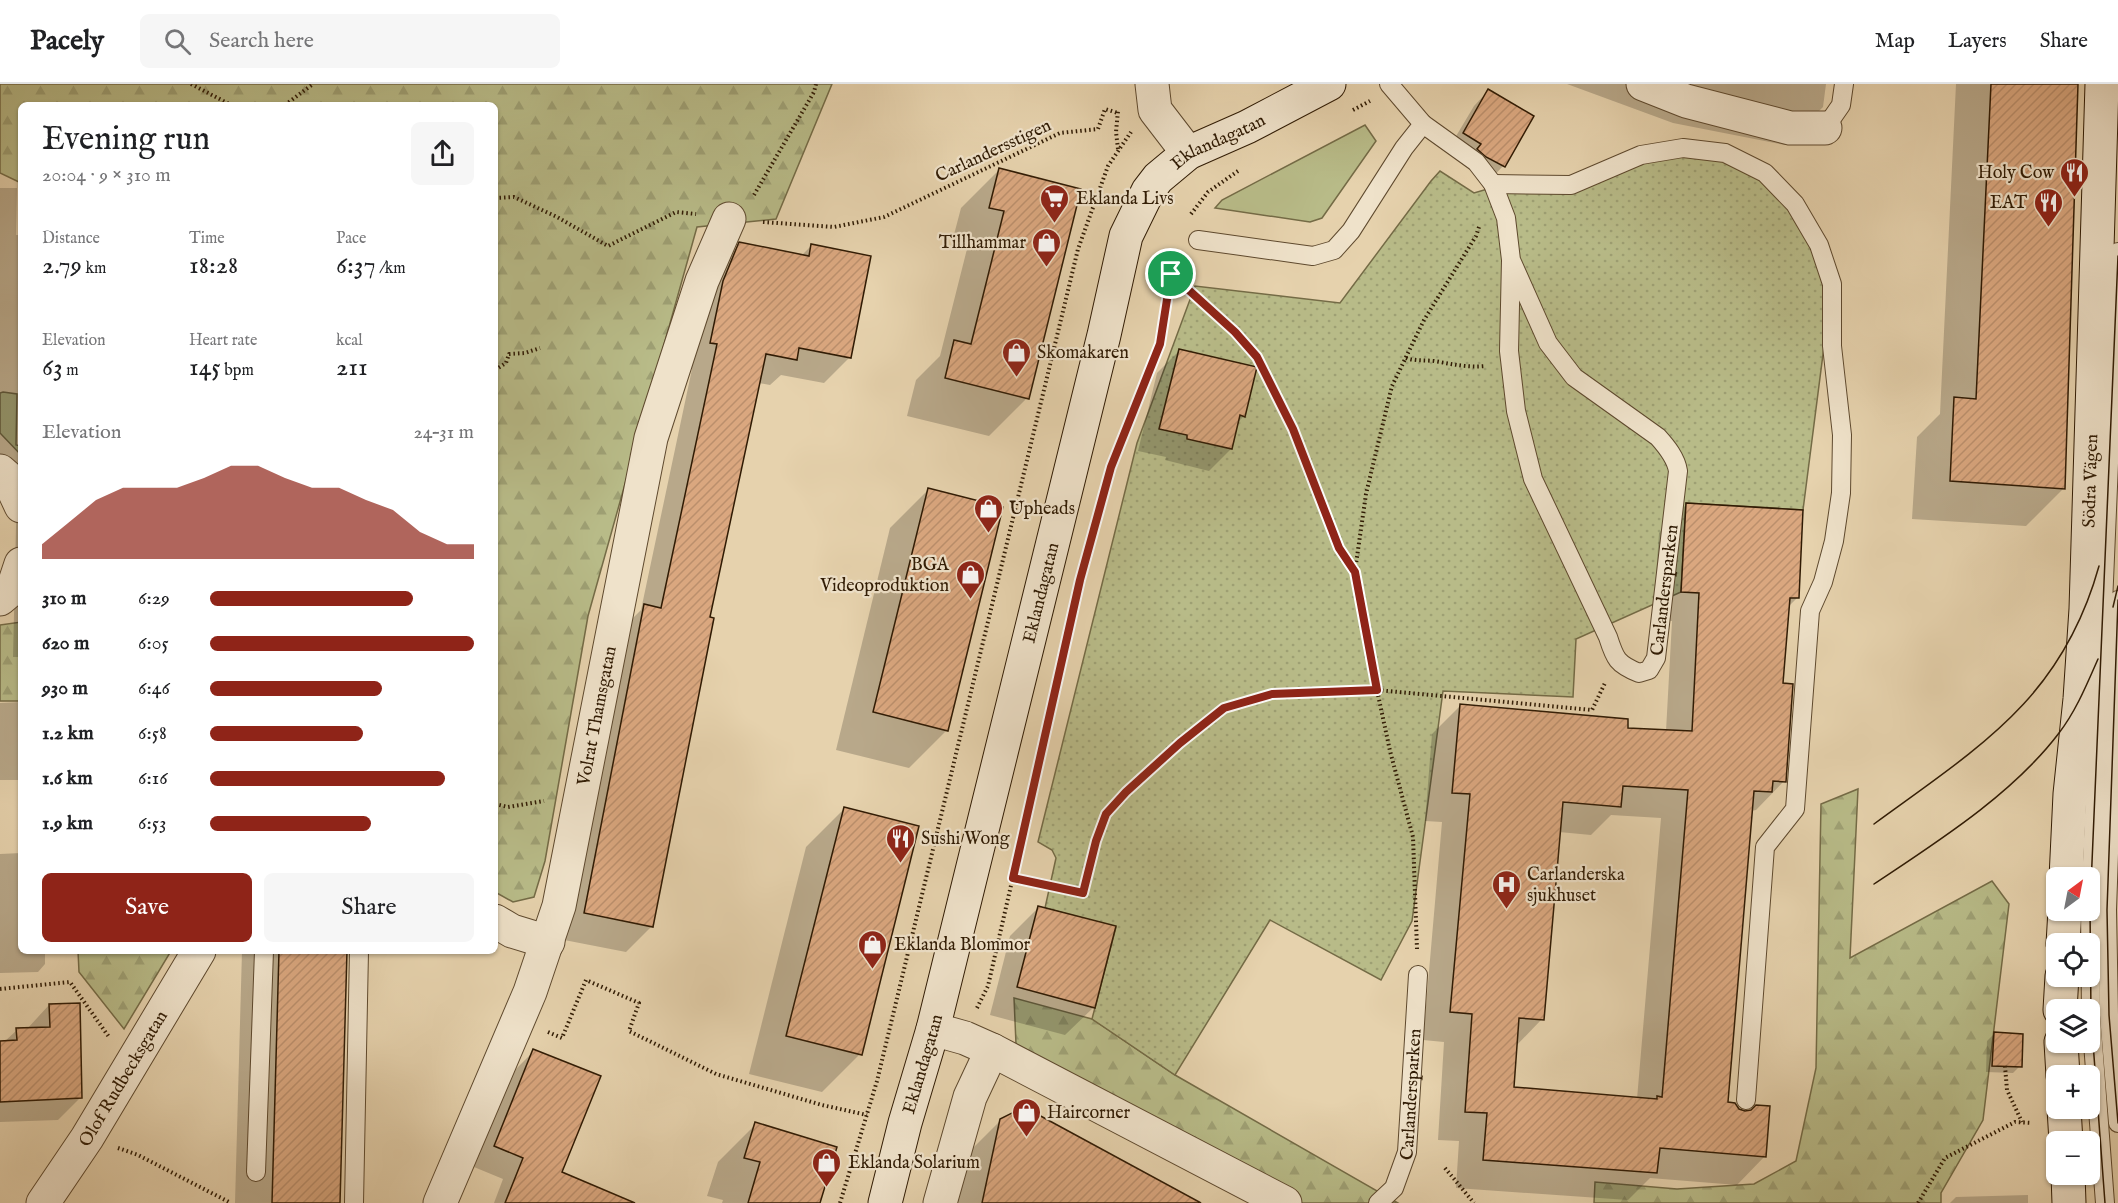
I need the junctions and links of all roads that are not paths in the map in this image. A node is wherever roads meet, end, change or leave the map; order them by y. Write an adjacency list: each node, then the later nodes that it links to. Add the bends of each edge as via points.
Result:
1 (1329, 84): 9 (street, Eklandagatan)
2 (1389, 84): 7 (lane)
3 (1643, 84): 8 (street, via 1686,101 1790,128)
4 (1844, 84): 8 (lane, via 1841,105)
5 (2102, 84): 20 (street, Södra Vägen, via 2086,609)
6 (1154, 97): 9 (street)
7 (1423, 124): 10 (lane, Carlandersparken, via 1476,162); 12 (lane, via 1334,250 1313,256)
8 (1825, 128)
9 (1188, 153): 27 (street, Eklandagatan, via 1158,178 1126,236)
10 (1493, 184): 14 (lane, Carlandersparken, via 1506,218); 29 (lane, via 1571,185 1641,155 1683,148 1725,153 1765,173 1795,204 1819,245 1832,284 1832,346 1842,435 1841,493 1834,541 1810,611 1795,809 1765,846)
11 (729, 219): 22 (street, Volrat Thamsgatan, via 702,281 651,438 560,906)
12 (1198, 240)
13 (2118, 252): 41 (lane, via 2090,909 2091,1016)
14 (1511, 260): 14 (lane, Carlandersparken, via 1509,351 1516,411 1533,479 1616,660 1639,673 1649,670 1656,658 1677,465 1658,437 1574,377 1548,343)
15 (0, 471): 16 (street, via 8,478)
16 (18, 500)
17 (18, 573): 18 (street, via 13,588)
18 (0, 599)
19 (2118, 600): 30 (lane, via 2107,910 2109,1015)
20 (2067, 867)
21 (498, 923): 22 (street)
22 (548, 942): 35 (street, Volrat Thamsgatan)
23 (197, 954): 33 (street, Olof Rudbecksgatan, via 87,1138)
24 (264, 954): 31 (lane)
25 (359, 954): 34 (lane)
26 (1418, 975): 39 (lane, Carlandersparken, via 1407,1152 1394,1188)
27 (933, 1029): 28 (street); 36 (street, Eklandagatan)
28 (979, 1044): 37 (street, via 970,1097); 38 (street)
29 (1746, 1100)
30 (2118, 1123)
31 (256, 1172)
32 (2068, 1185): 40 (street)
33 (43, 1203)
34 (354, 1203)
35 (440, 1203)
36 (885, 1203)
37 (940, 1203)
38 (1285, 1203)
39 (1378, 1203)
40 (2069, 1203)
41 (2104, 1203)

